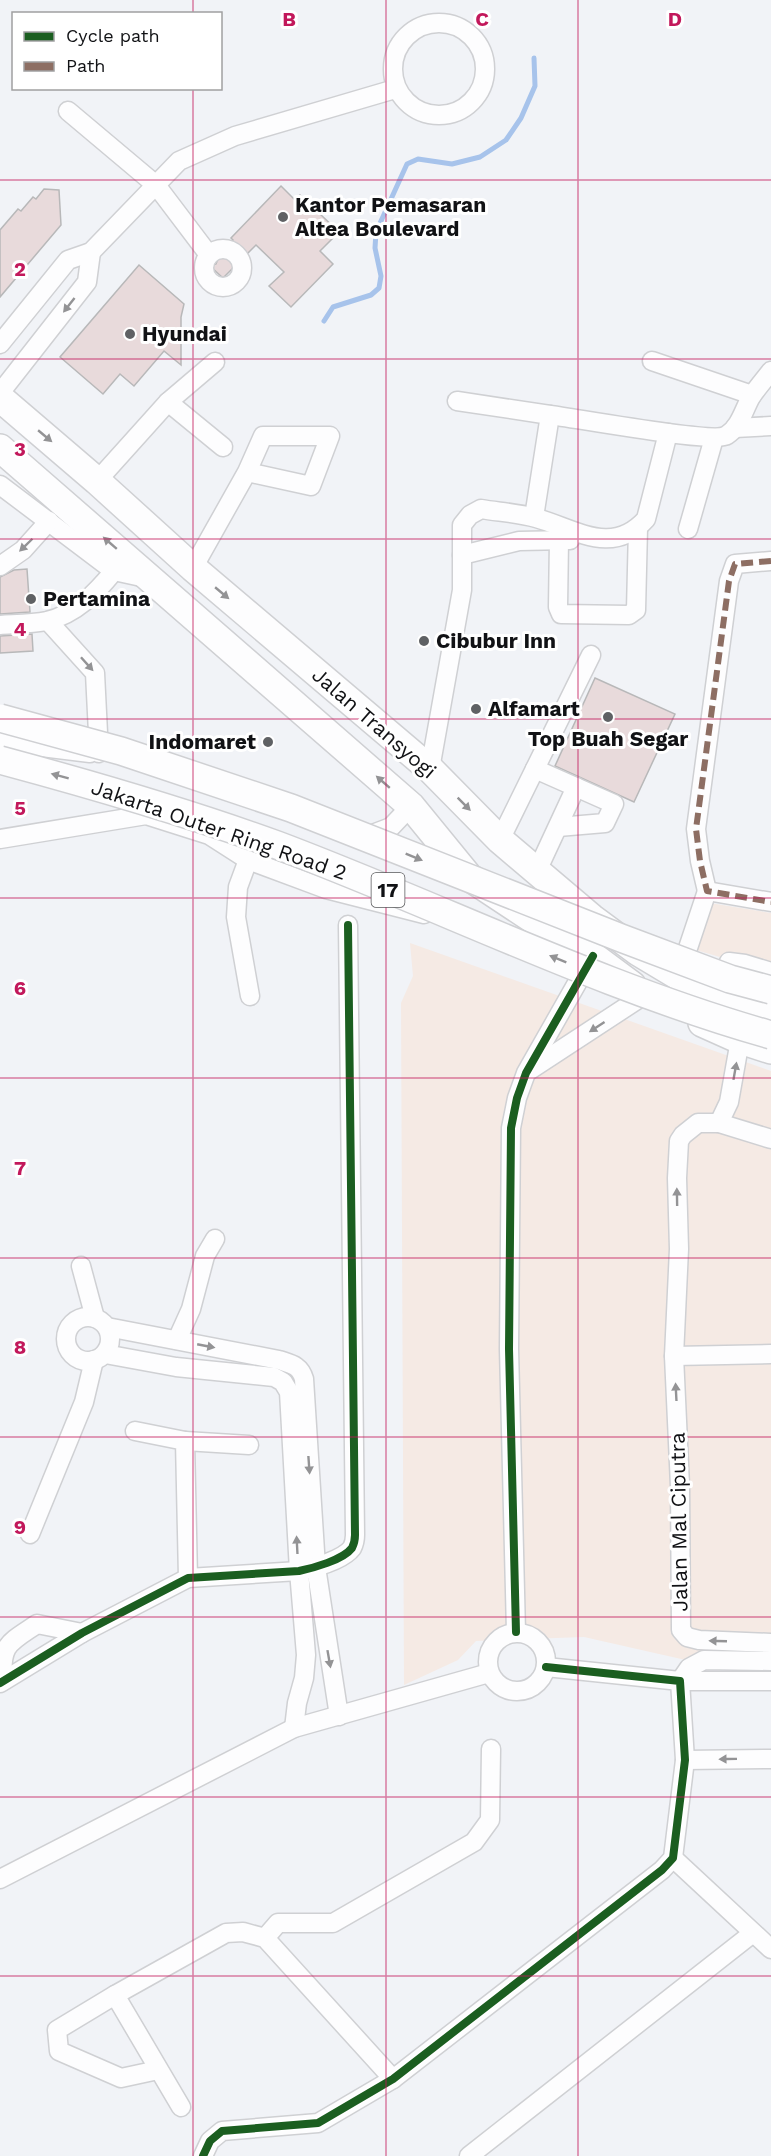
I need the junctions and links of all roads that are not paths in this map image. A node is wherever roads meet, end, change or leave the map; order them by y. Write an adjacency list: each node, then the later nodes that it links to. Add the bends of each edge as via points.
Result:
1 (395, 89): 1 (street, via 391,66 399,44 416,28 438,22 462,27 483,49 486,78 472,105 445,117 415,111); 3 (street, via 235,136 179,161)
2 (68, 111): 3 (street)
3 (156, 185): 4 (street); 5 (street)
4 (91, 252): 6 (street, via 68,260); 10 (street, one-way to 10, via 87,282)
5 (209, 255)
6 (0, 344)
7 (652, 361): 11 (street)
8 (215, 362): 14 (street)
9 (771, 371): 11 (street)
10 (0, 393)
11 (752, 395): 17 (street)
12 (0, 398): 24 (highway, Jalan Transyogi, one-way to 24)
13 (457, 401): 15 (street)
14 (168, 402): 20 (street); 24 (street)
15 (550, 415): 18 (street); 26 (street)
16 (771, 426): 17 (street)
17 (735, 428): 19 (street, via 723,438)
18 (668, 433): 19 (street); 28 (street, via 646,519)
19 (714, 438): 29 (street)
20 (223, 447)
21 (0, 448): 22 (highway, Jalan Transyogi)
22 (11, 465): 37 (highway, Jalan Transyogi, one-way to 22)
23 (247, 472): 35 (street)
24 (97, 481): 35 (highway, Jalan Transyogi)
25 (0, 485): 27 (street)
26 (534, 517): 30 (street); 32 (street, via 475,511 462,525)
27 (49, 521): 34 (street, one-way to 34, via 23,550); 36 (street)
28 (638, 528): 30 (street, via 616,538); 31 (street, via 636,610 629,615 561,614)
29 (688, 529)
30 (602, 539): 31 (street)
31 (559, 540): 32 (street, via 519,541)
32 (462, 555): 46 (street, via 462,590)
33 (771, 561): 54 (street, via 735,564 729,581 696,829)
34 (0, 566)
35 (193, 568): 46 (highway, Jalan Transyogi, one-way to 46)
36 (114, 571): 37 (street); 38 (street, via 77,608)
37 (151, 579): 48 (highway, Jalan Transyogi, one-way to 37)
38 (48, 621): 39 (street); 43 (street, one-way to 43, via 95,673)
39 (0, 625)
40 (591, 655): 45 (street)
41 (0, 718): 63 (highway, Jakarta Outer Ring Road 2 / 17, one-way to 63, bridge, via 121,751 291,808 730,979)
42 (0, 742): 43 (street)
43 (99, 754): 48 (street, via 222,789 332,834 364,838 391,827)
44 (0, 760): 64 (highway, Jakarta Outer Ring Road 2 / 17, one-way to 44, bridge, via 716,1020 606,978 277,846 109,789)
45 (535, 769): 47 (street); 51 (street)
46 (430, 770): 51 (highway, Jalan Transyogi, one-way to 51)
47 (576, 788): 49 (street); 49 (street, via 614,804 605,824)
48 (411, 806): 57 (highway, Jalan Transyogi, via 469,877)
49 (558, 827): 53 (street)
50 (0, 839): 52 (street, via 146,815 209,835)
51 (500, 840): 53 (highway, Jalan Transyogi)
52 (248, 860): 57 (street, via 326,889 502,932 520,933); 62 (street, via 238,887 236,917)
53 (537, 871): 60 (highway, Jalan Transyogi, via 592,918)
54 (707, 891): 55 (street); 60 (street)
55 (771, 902)
56 (348, 925): 81 (street, via 355,1534 353,1547 347,1553)
57 (543, 926): 58 (highway, Jalan Transyogi)
58 (593, 956): 61 (highway, Jalan Transyogi); 67 (street)
59 (771, 972): 63 (street, via 745,964 727,964 726,969)
60 (678, 976): 63 (highway, Jalan Transyogi)
61 (646, 994): 65 (highway, Jalan Transyogi); 67 (street, one-way to 67)
62 (250, 996)
63 (764, 1001)
64 (771, 1035)
65 (740, 1040): 66 (highway, Jalan Transyogi); 68 (street, one-way to 65, via 729,1102)
66 (771, 1050)
67 (526, 1073): 83 (street, via 511,1128 509,1349)
68 (719, 1123): 69 (street, Jalan Mal Ciputra); 75 (street, Jalan Mal Ciputra, one-way to 68, via 679,1141 698,1123)
69 (771, 1139)
70 (215, 1239): 73 (street, via 205,1256 192,1309)
71 (81, 1266): 72 (street)
72 (101, 1322): 73 (street); 76 (street, via 110,1340); 76 (street, via 82,1317 71,1324 65,1336 75,1358)
73 (177, 1340): 81 (street, one-way to 81, via 279,1360 300,1370 304,1379)
74 (771, 1354): 75 (street)
75 (674, 1356): 85 (street, Jalan Mal Ciputra, one-way to 75, via 692,1639 681,1629)
76 (99, 1357): 80 (street); 81 (street, one-way to 76, via 289,1392 283,1382 274,1377)
77 (135, 1431): 78 (street)
78 (185, 1441): 79 (street); 82 (street)
79 (249, 1445)
80 (30, 1534)
81 (307, 1569): 82 (street); 92 (street, one-way to 92); 93 (street, via 306,1655)
82 (188, 1578): 84 (street)
83 (516, 1632): 87 (street, via 539,1642); 88 (street, via 502,1636 491,1646 487,1659)
84 (82, 1634): 91 (street); 91 (street, via 37,1624 5,1645 0,1663)
85 (771, 1643)
86 (771, 1661): 89 (street, via 704,1660 689,1668)
87 (546, 1667): 88 (street, via 534,1686 524,1690 503,1688); 89 (street)
88 (489, 1673): 92 (street)
89 (680, 1681): 90 (street); 96 (street)
90 (771, 1681)
91 (1, 1682)
92 (339, 1716): 93 (street)
93 (294, 1728): 98 (street)
94 (491, 1749): 100 (street, via 490,1820 474,1842 333,1923 278,1923)
95 (771, 1759): 96 (street, one-way to 96)
96 (685, 1760): 97 (street)
97 (673, 1858): 99 (street); 104 (street)
98 (0, 1879)
99 (753, 1933): 101 (street); 107 (street)
100 (266, 1938): 102 (street, via 243,1932 226,1933); 104 (street)
101 (771, 1949)
102 (115, 1995): 103 (street); 103 (street, via 57,2030 59,2051 121,2078)
103 (158, 2070): 105 (street)
104 (393, 2079): 106 (street, via 318,2123 222,2131 210,2141)
105 (181, 2107)
106 (203, 2156)
107 (470, 2156)

